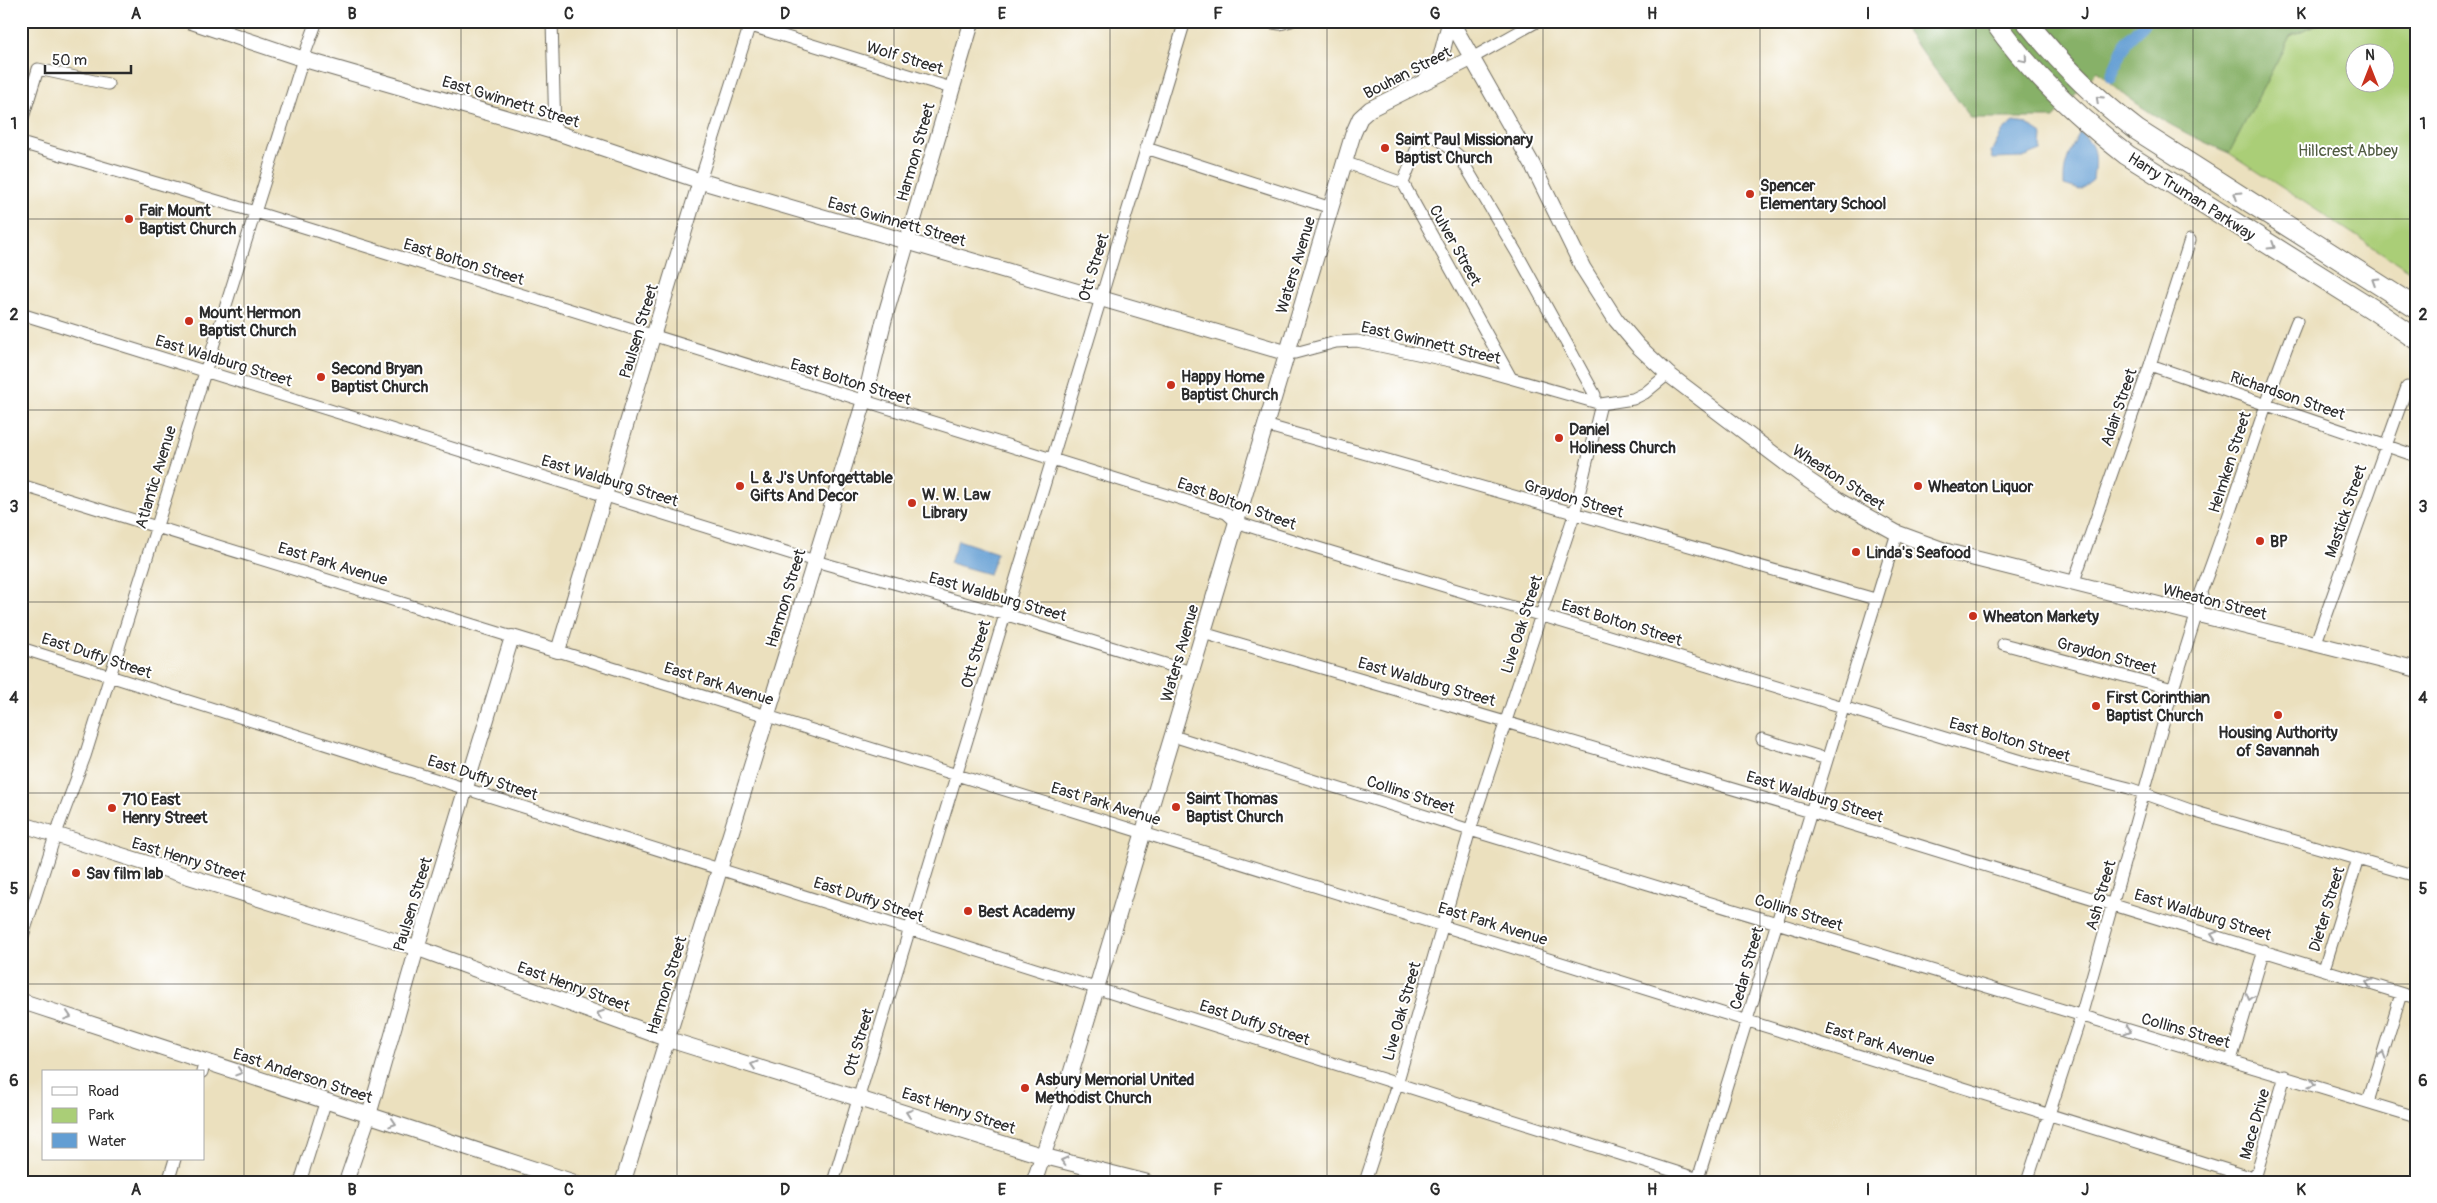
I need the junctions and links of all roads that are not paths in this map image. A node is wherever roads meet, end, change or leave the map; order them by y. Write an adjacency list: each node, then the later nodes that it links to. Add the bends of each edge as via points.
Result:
1 (190, 21): 15 (main road, East Gwinnett Street)
2 (317, 21): 15 (street, Atlantic Avenue)
3 (552, 21): 20 (street)
4 (735, 21): 13 (street, Wolf Street)
5 (972, 21): 18 (main road, Harmon Street)
6 (1184, 21): 23 (street, Ott Street)
7 (1258, 21): 8 (street, via 1280,24)
8 (1291, 21)
9 (1451, 21): 14 (main road, Wheaton Street); 16 (main road, via 1440,60)
10 (1538, 21): 14 (street, Bouhan Street)
11 (1994, 21): 36 (highway, Harry Truman Parkway, one-way to 36, via 2057,95 2127,155 2374,310)
12 (2026, 21): 32 (highway, Harry Truman Parkway, one-way to 12, via 2136,130 2075,77)
13 (750, 23): 18 (street, Wolf Street); 25 (street, Paulsen Street)
14 (1472, 58): 16 (main road, Bouhan Street); 40 (main road, Wheaton Street, via 1532,164 1604,304 1626,333)
15 (303, 59): 20 (main road, East Gwinnett Street); 28 (street, Atlantic Avenue)
16 (1424, 82): 21 (main road, Bouhan Street, via 1370,109 1360,118)
17 (108, 84): 19 (street, via 38,69)
18 (951, 88): 30 (main road, Harmon Street)
19 (21, 124)
20 (554, 132): 25 (main road, East Gwinnett Street)
21 (1353, 134): 24 (main road, Waters Avenue)
22 (21, 143): 28 (street, East Bolton Street)
23 (1146, 148): 27 (street); 31 (street, Ott Street)
24 (1344, 162): 26 (street); 27 (main road, Waters Avenue)
25 (700, 181): 30 (main road, East Gwinnett Street); 35 (street, Paulsen Street)
26 (1403, 183): 41 (street, Culver Street); 44 (street, via 1420,140 1429,136 1438,138 1460,157 1518,255)
27 (1330, 208): 37 (main road, Waters Avenue)
28 (254, 212): 35 (street, East Bolton Street); 39 (street, Atlantic Avenue)
29 (2190, 240): 38 (street, Adair Street)
30 (907, 243): 31 (main road, East Gwinnett Street); 43 (main road, Harmon Street)
31 (1101, 297): 37 (main road, East Gwinnett Street); 49 (street, Ott Street)
32 (2416, 308)
33 (21, 314): 39 (street, East Waldburg Street)
34 (2297, 321): 45 (street, Helmken Street)
35 (654, 336): 43 (street, East Bolton Street); 51 (street, Paulsen Street)
36 (2416, 340)
37 (1287, 353): 41 (street, East Gwinnett Street, via 1336,342 1357,341); 46 (main road, Waters Avenue)
38 (2150, 365): 45 (street, Richardson Street); 57 (street, Adair Street)
39 (205, 371): 51 (street, East Waldburg Street); 54 (street, Atlantic Avenue)
40 (1668, 374): 44 (street, via 1633,399); 55 (main road, Wheaton Street, via 1808,480)
41 (1511, 378): 44 (street, East Gwinnett Street)
42 (2407, 387): 47 (street, Mastick Street)
43 (864, 402): 49 (street, East Bolton Street); 56 (main road, Harmon Street)
44 (1598, 403): 52 (street, Live Oak Street)
45 (2265, 404): 47 (street, Richardson Street); 60 (street, Helmken Street)
46 (1265, 425): 52 (street, Graydon Street); 53 (main road, Waters Avenue)
47 (2386, 446): 48 (street, Richardson Street); 65 (street, Mastick Street)
48 (2416, 456)
49 (1052, 460): 53 (street, East Bolton Street, via 1226,513); 59 (street, Ott Street)
50 (21, 485): 54 (street, East Park Avenue)
51 (606, 496): 56 (street, East Waldburg Street); 67 (street, Paulsen Street)
52 (1574, 515): 58 (street, Graydon Street); 61 (street, Live Oak Street)
53 (1236, 522): 61 (street, East Bolton Street); 62 (main road, Waters Avenue)
54 (157, 527): 63 (street, East Park Avenue); 70 (street, Atlantic Avenue)
55 (1896, 533): 57 (main road, Wheaton Street, via 1950,552); 58 (street, Cedar Street)
56 (815, 561): 59 (street, East Waldburg Street); 73 (main road, Harmon Street)
57 (2073, 584): 60 (main road, Wheaton Street)
58 (1875, 599): 72 (street, Cedar Street)
59 (1004, 614): 69 (street, East Waldburg Street); 78 (street, Ott Street)
60 (2196, 614): 65 (main road, Wheaton Street); 71 (street, Ash Street)
61 (1540, 615): 72 (street, East Bolton Street); 74 (street, Live Oak Street)
62 (1203, 633): 69 (main road, Waters Avenue); 74 (street, East Waldburg Street)
63 (512, 637): 67 (street, East Park Avenue); 79 (street, Paulsen Street)
64 (2003, 644): 71 (street, Graydon Street)
65 (2315, 645): 68 (main road, Wheaton Street)
66 (21, 648): 70 (street, East Duffy Street)
67 (558, 652): 73 (street, East Park Avenue)
68 (2416, 669)
69 (1191, 672): 75 (main road, Waters Avenue)
70 (110, 676): 79 (street, East Duffy Street); 85 (street, Atlantic Avenue)
71 (2173, 689): 80 (street, Ash Street)
72 (1842, 705): 77 (street, Cedar Street); 80 (street, East Bolton Street)
73 (767, 716): 78 (street, East Park Avenue); 87 (main road, Harmon Street)
74 (1507, 721): 81 (street, East Waldburg Street); 83 (street, Live Oak Street)
75 (1173, 736): 83 (street, Collins Street); 84 (main road, Waters Avenue)
76 (1762, 739): 77 (street)
77 (1827, 759): 81 (street, Cedar Street)
78 (956, 775): 84 (street, East Park Avenue); 92 (street, Ott Street)
79 (465, 789): 87 (street, East Duffy Street); 94 (street, Paulsen Street)
80 (2144, 794): 86 (street, East Bolton Street); 89 (street, Ash Street)
81 (1812, 812): 89 (street, East Waldburg Street); 90 (street, Cedar Street)
82 (21, 824): 85 (main road, East Henry Street)
83 (1470, 830): 90 (street, Collins Street); 91 (street, Live Oak Street)
84 (1143, 833): 91 (street, East Park Avenue); 97 (main road, Waters Avenue)
85 (55, 836): 93 (street, Atlantic Avenue); 94 (main road, East Henry Street)
86 (2358, 859): 88 (street, East Bolton Street); 96 (street, Dieter Street)
87 (720, 869): 92 (street, East Duffy Street); 103 (main road, Harmon Street)
88 (2416, 876)
89 (2114, 904): 95 (street, East Waldburg Street, one-way to 89); 101 (street, Ash Street)
90 (1776, 922): 101 (street, Collins Street); 102 (street, Cedar Street)
91 (1443, 926): 102 (street, East Park Avenue); 107 (street, Live Oak Street)
92 (909, 929): 97 (street, East Duffy Street); 108 (street, Ott Street)
93 (21, 942)
94 (416, 948): 103 (main road, East Henry Street, one-way to 94); 112 (street, Paulsen Street)
95 (2264, 950): 96 (street, East Waldburg Street); 104 (street, one-way to 104)
96 (2324, 969): 98 (street, East Waldburg Street, one-way to 96)
97 (1097, 988): 107 (street, East Duffy Street); 114 (main road, Waters Avenue)
98 (2401, 994): 99 (street, East Waldburg Street); 110 (street, one-way to 98)
99 (2416, 998)
100 (21, 1001): 105 (main road, East Anderson Street, one-way to 105)
101 (2081, 1016): 104 (street, Collins Street, one-way to 104); 111 (street, Ash Street)
102 (1748, 1021): 111 (street, East Park Avenue); 117 (street, Cedar Street)
103 (667, 1039): 108 (main road, East Henry Street, one-way to 103); 122 (main road, Harmon Street)
104 (2231, 1060): 106 (street, Collins Street)
105 (203, 1067): 109 (main road, East Anderson Street, one-way to 109)
106 (2285, 1076): 110 (street, Collins Street, one-way to 110); 116 (street, Mace Drive)
107 (1397, 1084): 117 (street, East Duffy Street); 126 (street, Live Oak Street)
108 (858, 1097): 114 (main road, East Henry Street, one-way to 108); 123 (street, Ott Street)
109 (326, 1100): 112 (main road, East Anderson Street); 119 (street)
110 (2368, 1102): 113 (street, Collins Street)
111 (2048, 1114): 116 (street, East Park Avenue); 127 (street, Ash Street)
112 (369, 1115): 120 (street, Paulsen Street); 121 (main road, East Anderson Street, one-way to 121)
113 (2416, 1116)
114 (1043, 1156): 124 (main road, Waters Avenue); 125 (main road, East Henry Street, one-way to 114)
115 (175, 1160): 118 (street)
116 (2254, 1180): 128 (street, East Park Avenue)
117 (1701, 1181)
118 (168, 1182)
119 (300, 1182)
120 (346, 1182)
121 (574, 1182)
122 (623, 1182)
123 (833, 1182)
124 (1034, 1182)
125 (1146, 1182)
126 (1365, 1182)
127 (2027, 1182)
128 (2266, 1182)

